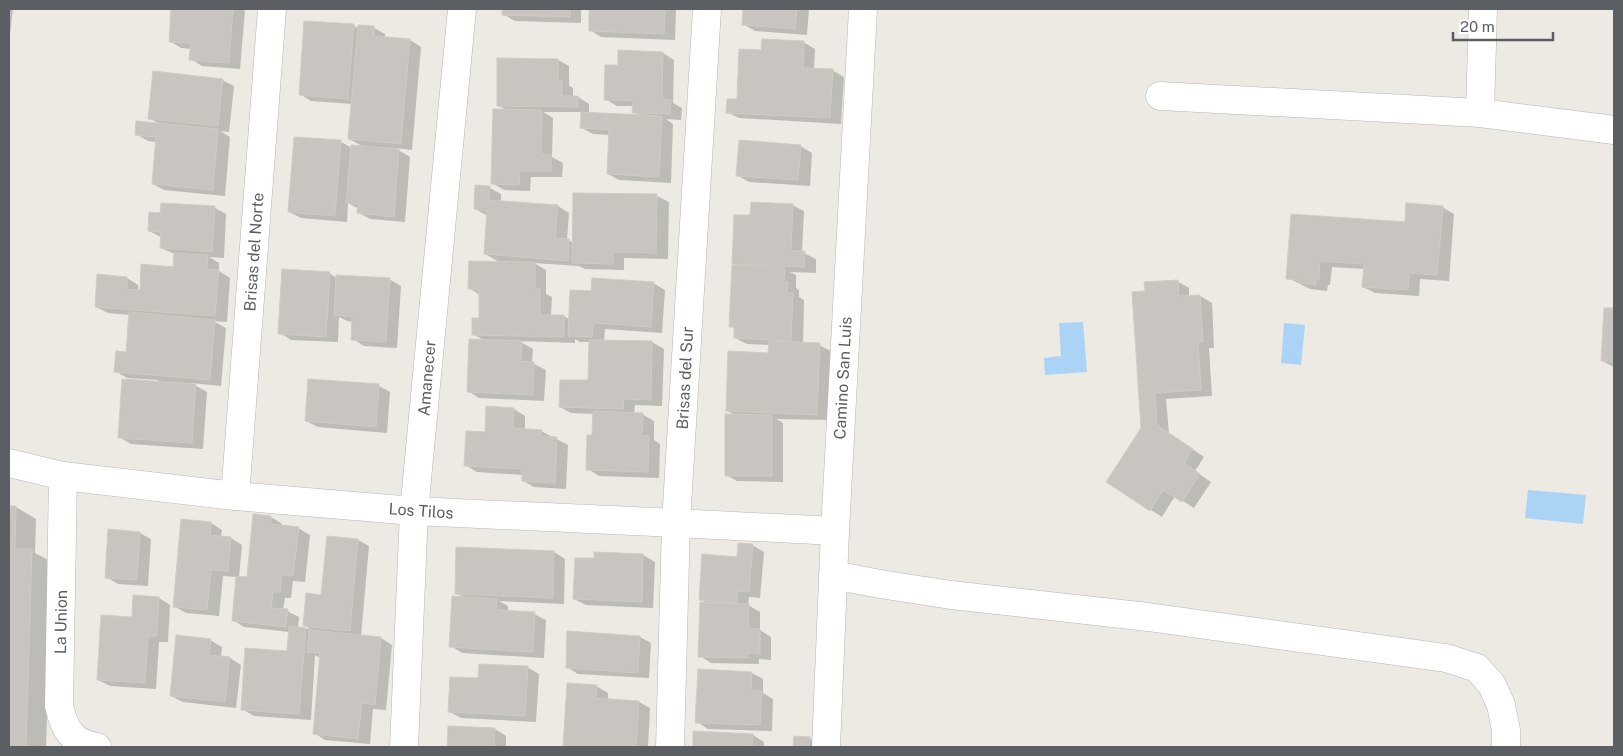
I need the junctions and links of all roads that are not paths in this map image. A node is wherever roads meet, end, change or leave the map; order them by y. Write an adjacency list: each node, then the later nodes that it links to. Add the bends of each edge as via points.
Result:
1 (272, 9): 12 (street, Brisas del Norte)
2 (456, 9): 3 (street)
3 (462, 9): 13 (street, Amanecer)
4 (707, 9): 14 (street, Brisas del Sur)
5 (863, 9): 15 (street, Camino San Luis)
6 (1483, 9): 8 (street)
7 (1160, 96): 8 (street)
8 (1480, 113): 9 (street)
9 (1614, 130)
10 (9, 463): 11 (street, Los Tilos)
11 (63, 476): 12 (street, Los Tilos); 17 (street, La Union, via 59,706 62,722 69,733 77,740)
12 (235, 496): 13 (street, Los Tilos)
13 (414, 511): 14 (street, Los Tilos); 18 (street, Amanecer)
14 (676, 522): 15 (street, Los Tilos); 19 (street, Brisas del Sur)
15 (835, 531): 16 (street, Camino San Luis)
16 (833, 575): 20 (street, Camino San Luis); 21 (street, via 951,595 1148,617 1446,658 1477,668 1492,685 1506,730)
17 (97, 747)
18 (404, 747)
19 (670, 747)
20 (826, 747)
21 (1506, 747)

